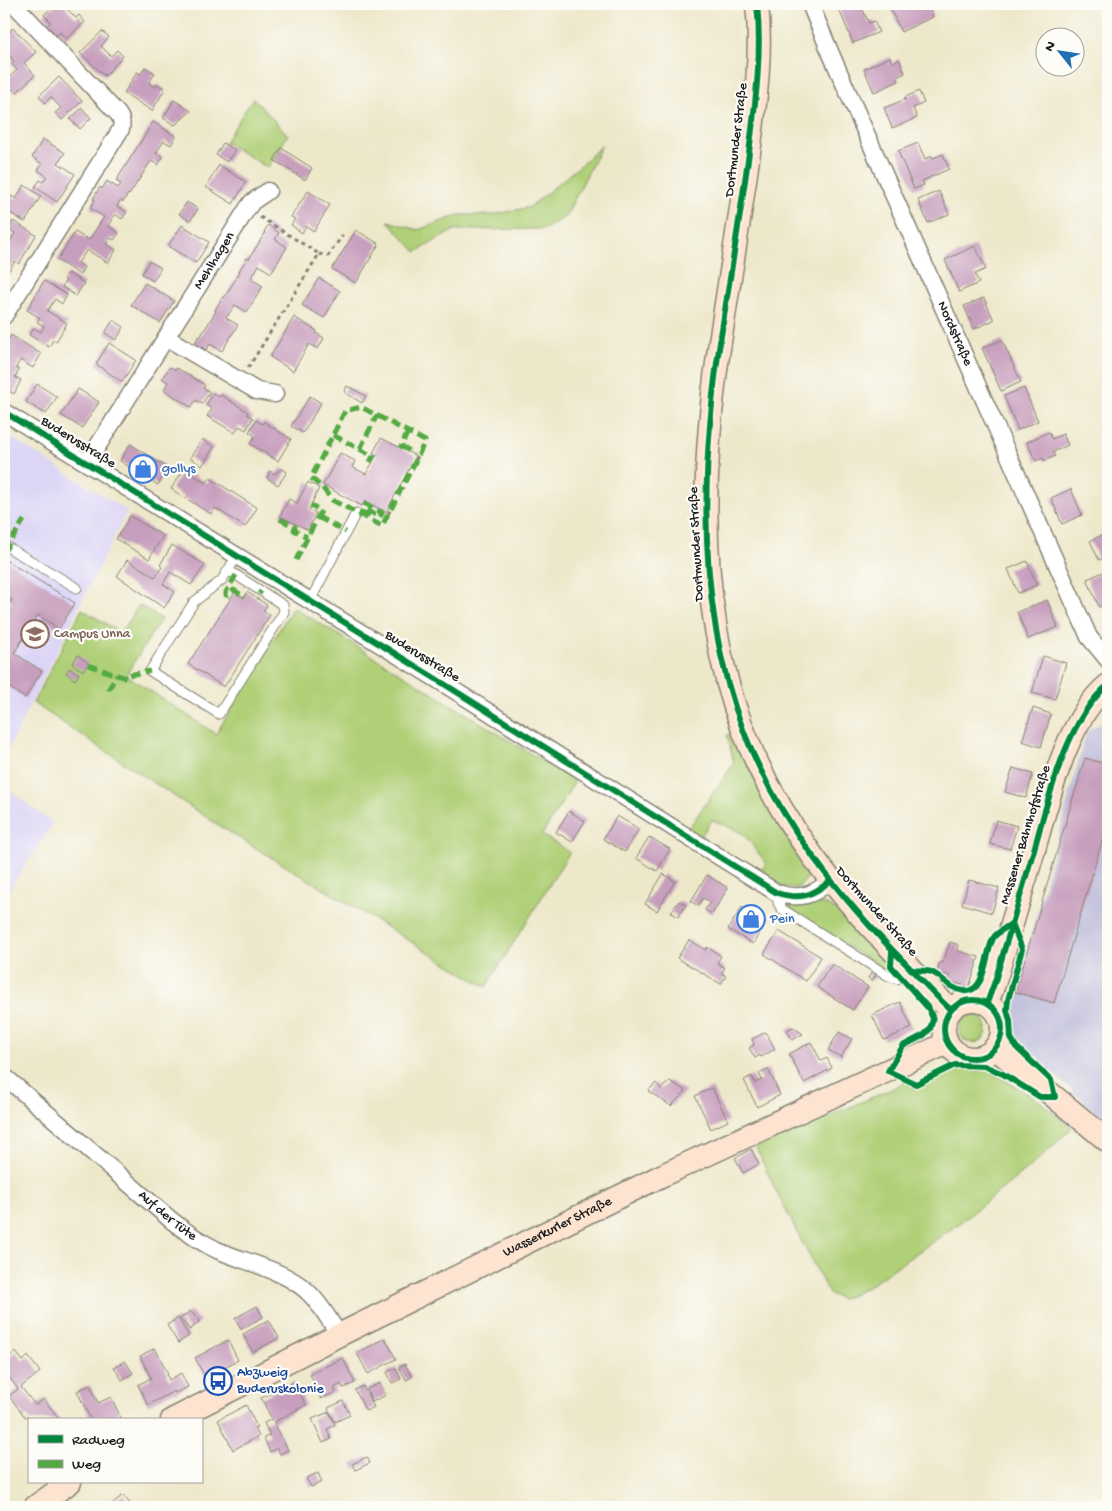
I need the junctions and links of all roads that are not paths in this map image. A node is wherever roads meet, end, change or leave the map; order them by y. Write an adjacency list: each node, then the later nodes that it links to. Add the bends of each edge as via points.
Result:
1 (14, 4): 5 (street, via 118,114 122,124)
2 (757, 4): 18 (main road, Dortmunder Straße, via 755,103 717,355 706,467 708,558 713,615 722,663 743,732 791,825)
3 (810, 4): 16 (street, Nordstraße, via 1089,637)
4 (268, 191): 6 (street, Mehlhagen, via 247,209)
5 (4, 316)
6 (167, 338): 7 (street, via 257,391); 9 (street, Mehlhagen)
7 (275, 394)
8 (4, 412): 9 (street, Buderusstraße)
9 (87, 464): 12 (street, Buderusstraße)
10 (356, 513): 15 (lane)
11 (4, 545): 14 (lane)
12 (237, 556): 13 (lane); 15 (street, Buderusstraße)
13 (228, 570): 13 (lane, via 222,580 194,602 150,671 219,714 284,612 283,604)
14 (77, 588)
15 (310, 601): 19 (street, Buderusstraße)
16 (1108, 660)
17 (1108, 684): 21 (main road, Massener Bahnhofstraße, via 1086,708 1073,732)
18 (830, 881): 19 (street, Buderusstraße, via 804,896); 20 (main road, Dortmunder Straße)
19 (777, 894): 20 (lane, via 782,909 887,975 897,979)
20 (912, 970): 22 (main road, Dortmunder Straße)
21 (987, 1003): 22 (main road, via 966,1000); 24 (main road, via 999,1015 1002,1026 1001,1038)
22 (951, 1010): 23 (main road, via 945,1020 944,1032)
23 (948, 1043): 24 (main road, via 965,1057 976,1058); 27 (main road, Wasserkurler Straße, via 663,1175)
24 (995, 1048): 26 (main road)
25 (4, 1076): 27 (street, Auf der Tüte, via 192,1236 303,1288 319,1304)
26 (1108, 1141)
27 (339, 1335): 28 (main road, Wasserkurler Straße)
28 (176, 1418)
29 (67, 1484): 30 (main road)
30 (35, 1507)

